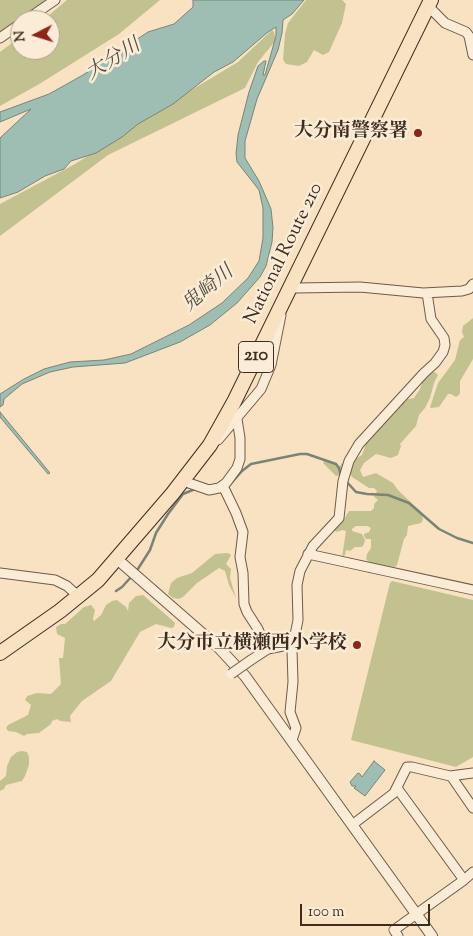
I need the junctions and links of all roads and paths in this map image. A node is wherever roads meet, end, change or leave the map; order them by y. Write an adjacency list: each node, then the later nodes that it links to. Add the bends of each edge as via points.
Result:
1 (55, 0): 3 (street)
2 (429, 3): 4 (street, via 445,23 466,32); 6 (highway, National Route 210 / 210)
3 (40, 10)
4 (473, 55)
5 (473, 284): 7 (street, via 466,290)
6 (287, 292): 7 (street, via 304,288 360,286); 8 (street, via 270,372 258,395); 9 (highway, National Route 210 / 210, via 225,419)
7 (427, 293): 12 (street, via 431,319 444,338 444,352 359,444 343,481 340,518)
8 (237, 419): 9 (street); 11 (street, via 240,459)
9 (194, 467): 10 (highway, National Route 210 / 210)
10 (183, 481): 11 (street, via 210,490); 13 (highway, National Route 210 / 210)
11 (223, 486): 18 (street, via 243,532 240,557 244,604)
12 (308, 554): 15 (street); 17 (street, via 297,585 299,615)
13 (117, 559): 16 (highway, National Route 210 / 210); 21 (street, via 230,659)
14 (0, 573): 16 (street, via 55,580)
15 (473, 590)
16 (79, 597): 19 (highway, National Route 210 / 210)
17 (293, 644): 18 (street); 21 (street, via 290,712 296,728)
18 (266, 650): 20 (street, bridge)
19 (0, 652)
20 (231, 674)
21 (292, 740): 26 (street)
22 (473, 773): 23 (street)
23 (450, 776): 24 (street, via 408,767); 25 (street)
24 (397, 788): 26 (street); 28 (street)
25 (473, 808)
26 (352, 825): 29 (street)
27 (473, 872): 28 (street)
28 (464, 880): 29 (street)
29 (416, 914): 30 (street, via 394,930); 31 (street)
30 (398, 936)
31 (432, 936)

